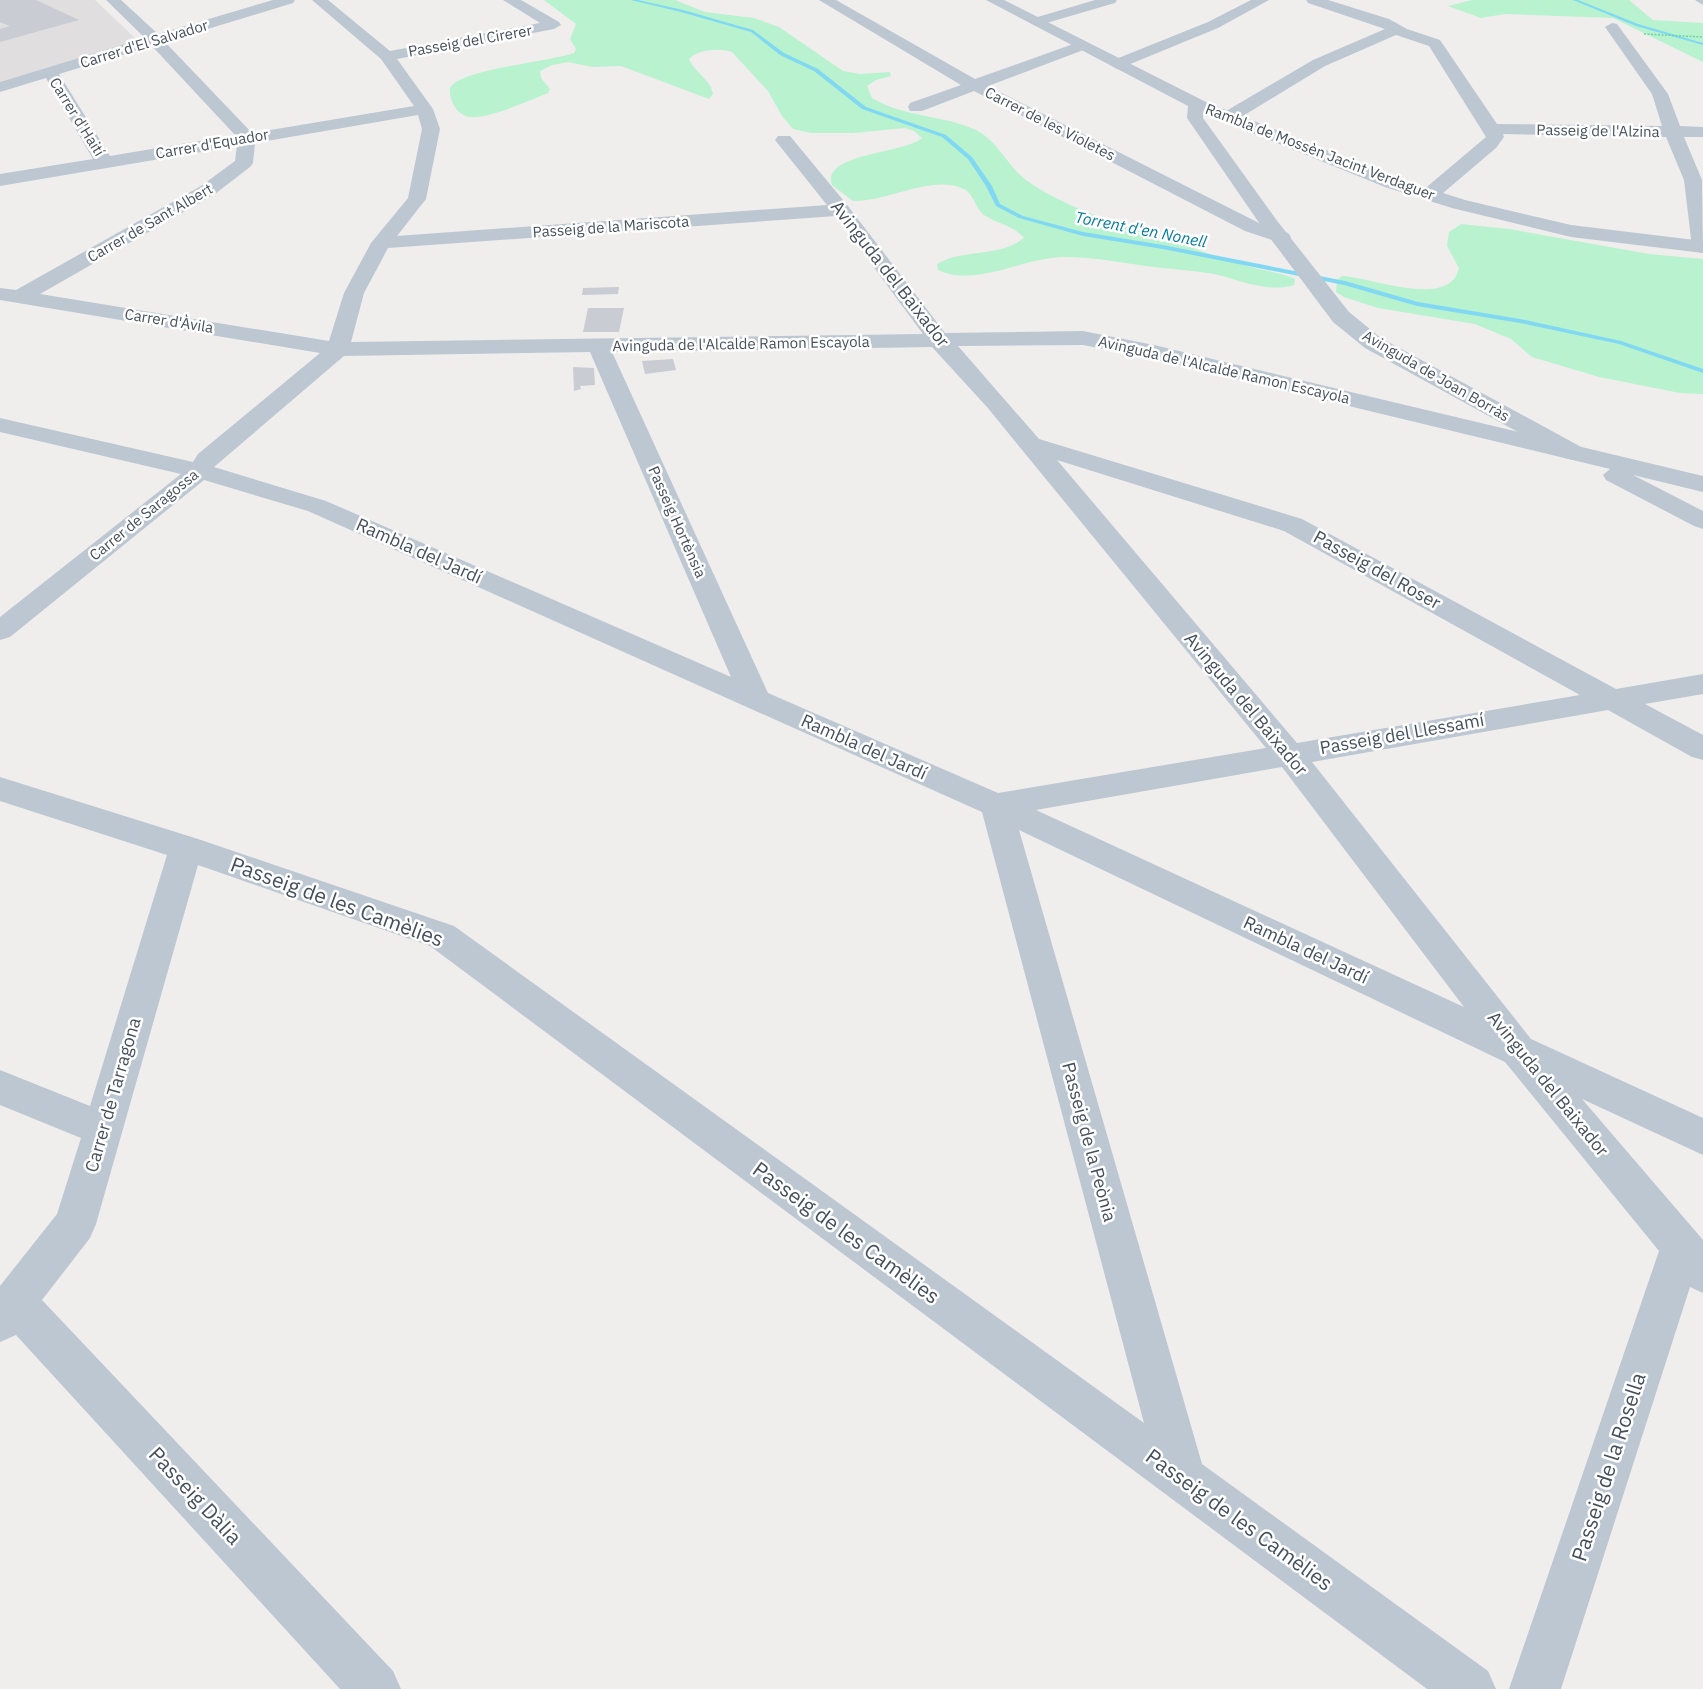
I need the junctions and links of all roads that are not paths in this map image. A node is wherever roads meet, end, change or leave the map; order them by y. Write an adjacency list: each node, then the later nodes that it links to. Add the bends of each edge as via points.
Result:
1 (113, 0): 13 (street)
2 (288, 0): 13 (street, Carrer d'El Salvador)
3 (319, 0): 15 (street)
4 (510, 0): 15 (street, Passeig del Cirerer, via 554,25)
5 (826, 0): 18 (street, Carrer de les Violetes)
6 (993, 0): 10 (street, Rambla de Mossèn Jacint Verdaguer)
7 (1110, 0): 10 (street)
8 (1262, 0): 16 (street, via 1213,25)
9 (1313, 0): 11 (street)
10 (1036, 22): 14 (street, Rambla de Mossèn Jacint Verdaguer)
11 (1389, 26): 23 (street); 24 (street, via 1435,43)
12 (1615, 29): 25 (street, via 1660,94)
13 (155, 40): 17 (street, Carrer d'El Salvador); 27 (street)
14 (1081, 46): 16 (street, Rambla de Mossèn Jacint Verdaguer); 18 (street)
15 (387, 56): 22 (street)
16 (1117, 64): 20 (street, Rambla de Mossèn Jacint Verdaguer)
17 (50, 72): 19 (street, Carrer d'El Salvador); 29 (street, Carrer d'Haití)
18 (976, 86): 21 (street); 33 (street, Carrer de les Violetes, via 1252,227)
19 (0, 87)
20 (1200, 106): 23 (street, Rambla de Mossèn Jacint Verdaguer); 33 (street, Avinguda de Joan Borràs, via 1194,109 1195,118)
21 (916, 107)
22 (425, 109): 27 (street, Carrer d'Equador); 34 (street, via 431,129 417,199)
23 (1227, 118): 31 (street, Rambla de Mossèn Jacint Verdaguer)
24 (1492, 129): 25 (street, Passeig de l'Alzina); 31 (street, via 1495,137 1490,144)
25 (1673, 132): 26 (street, Passeig de l'Alzina); 35 (street, via 1693,180)
26 (1703, 132)
27 (247, 138): 29 (street, Carrer d'Equador); 36 (street, Carrer de Sant Albert, via 244,163 208,190)
28 (784, 140): 32 (street, Avinguda del Baixador)
29 (104, 162): 30 (street, Carrer d'Equador)
30 (0, 180)
31 (1429, 195): 35 (street, Rambla de Mossèn Jacint Verdaguer, via 1571,231)
32 (842, 210): 34 (street, Passeig de la Mariscota); 37 (street, Avinguda del Baixador)
33 (1281, 237): 40 (street, Avinguda de Joan Borràs, via 1341,317 1373,343)
34 (381, 243): 39 (street, via 354,293)
35 (1702, 247)
36 (10, 296): 39 (street, Carrer d'Àvila)
37 (939, 342): 38 (street, Avinguda de l'Alcalde Ramon Escayola); 42 (street, Avinguda de l'Alcalde Ramon Escayola, via 1101,340); 43 (street, Avinguda del Baixador)
38 (598, 346): 39 (street, Avinguda de l'Alcalde Ramon Escayola); 52 (street, Passeig Hortènsia)
39 (338, 349): 45 (street, Carrer de Saragossa, via 207,459)
40 (1474, 399): 42 (street, via 1475,415); 44 (street, Avinguda de Joan Borràs)
41 (0, 425): 45 (street, Rambla del Jardí)
42 (1459, 425): 44 (street, Avinguda de l'Alcalde Ramon Escayola)
43 (1029, 444): 53 (street, Passeig del Roser, via 1293,525); 55 (street, Avinguda del Baixador)
44 (1574, 453): 46 (street, Avinguda de l'Alcalde Ramon Escayola); 48 (street, Avinguda de Joan Borràs)
45 (201, 471): 50 (street, Carrer de Saragossa); 52 (street, Rambla del Jardí, via 317,506)
46 (1665, 474): 47 (street, Avinguda de l'Alcalde Ramon Escayola); 48 (street, via 1650,478)
47 (1703, 484)
48 (1644, 490): 49 (street, Avinguda de Joan Borràs)
49 (1703, 521)
50 (0, 631)
51 (1703, 684): 53 (street, Passeig del Llessamí)
52 (756, 699): 57 (street, Rambla del Jardí)
53 (1614, 699): 54 (street, Passeig del Roser); 55 (street, Passeig del Llessamí)
54 (1703, 749)
55 (1288, 753): 57 (street, Passeig del Llessamí); 59 (street, Avinguda del Baixador)
56 (0, 789): 58 (street, Passeig de les Camèlies)
57 (996, 805): 59 (street, Rambla del Jardí); 65 (street, Passeig de la Peònia)
58 (186, 848): 61 (street, Carrer de Tarragona); 65 (street, Passeig de les Camèlies, via 442,936)
59 (1517, 1049): 62 (street, Rambla del Jardí); 63 (street, Avinguda del Baixador)
60 (0, 1087): 61 (street)
61 (104, 1129): 64 (street, Carrer de Tarragona, via 75,1224)
62 (1703, 1137)
63 (1692, 1259): 68 (street, Passeig de la Rosella)
64 (8, 1311): 66 (street, Passeig Dàlia)
65 (1182, 1478): 67 (street, Passeig de les Camèlies)
66 (375, 1689)
67 (1470, 1689)
68 (1535, 1689)

